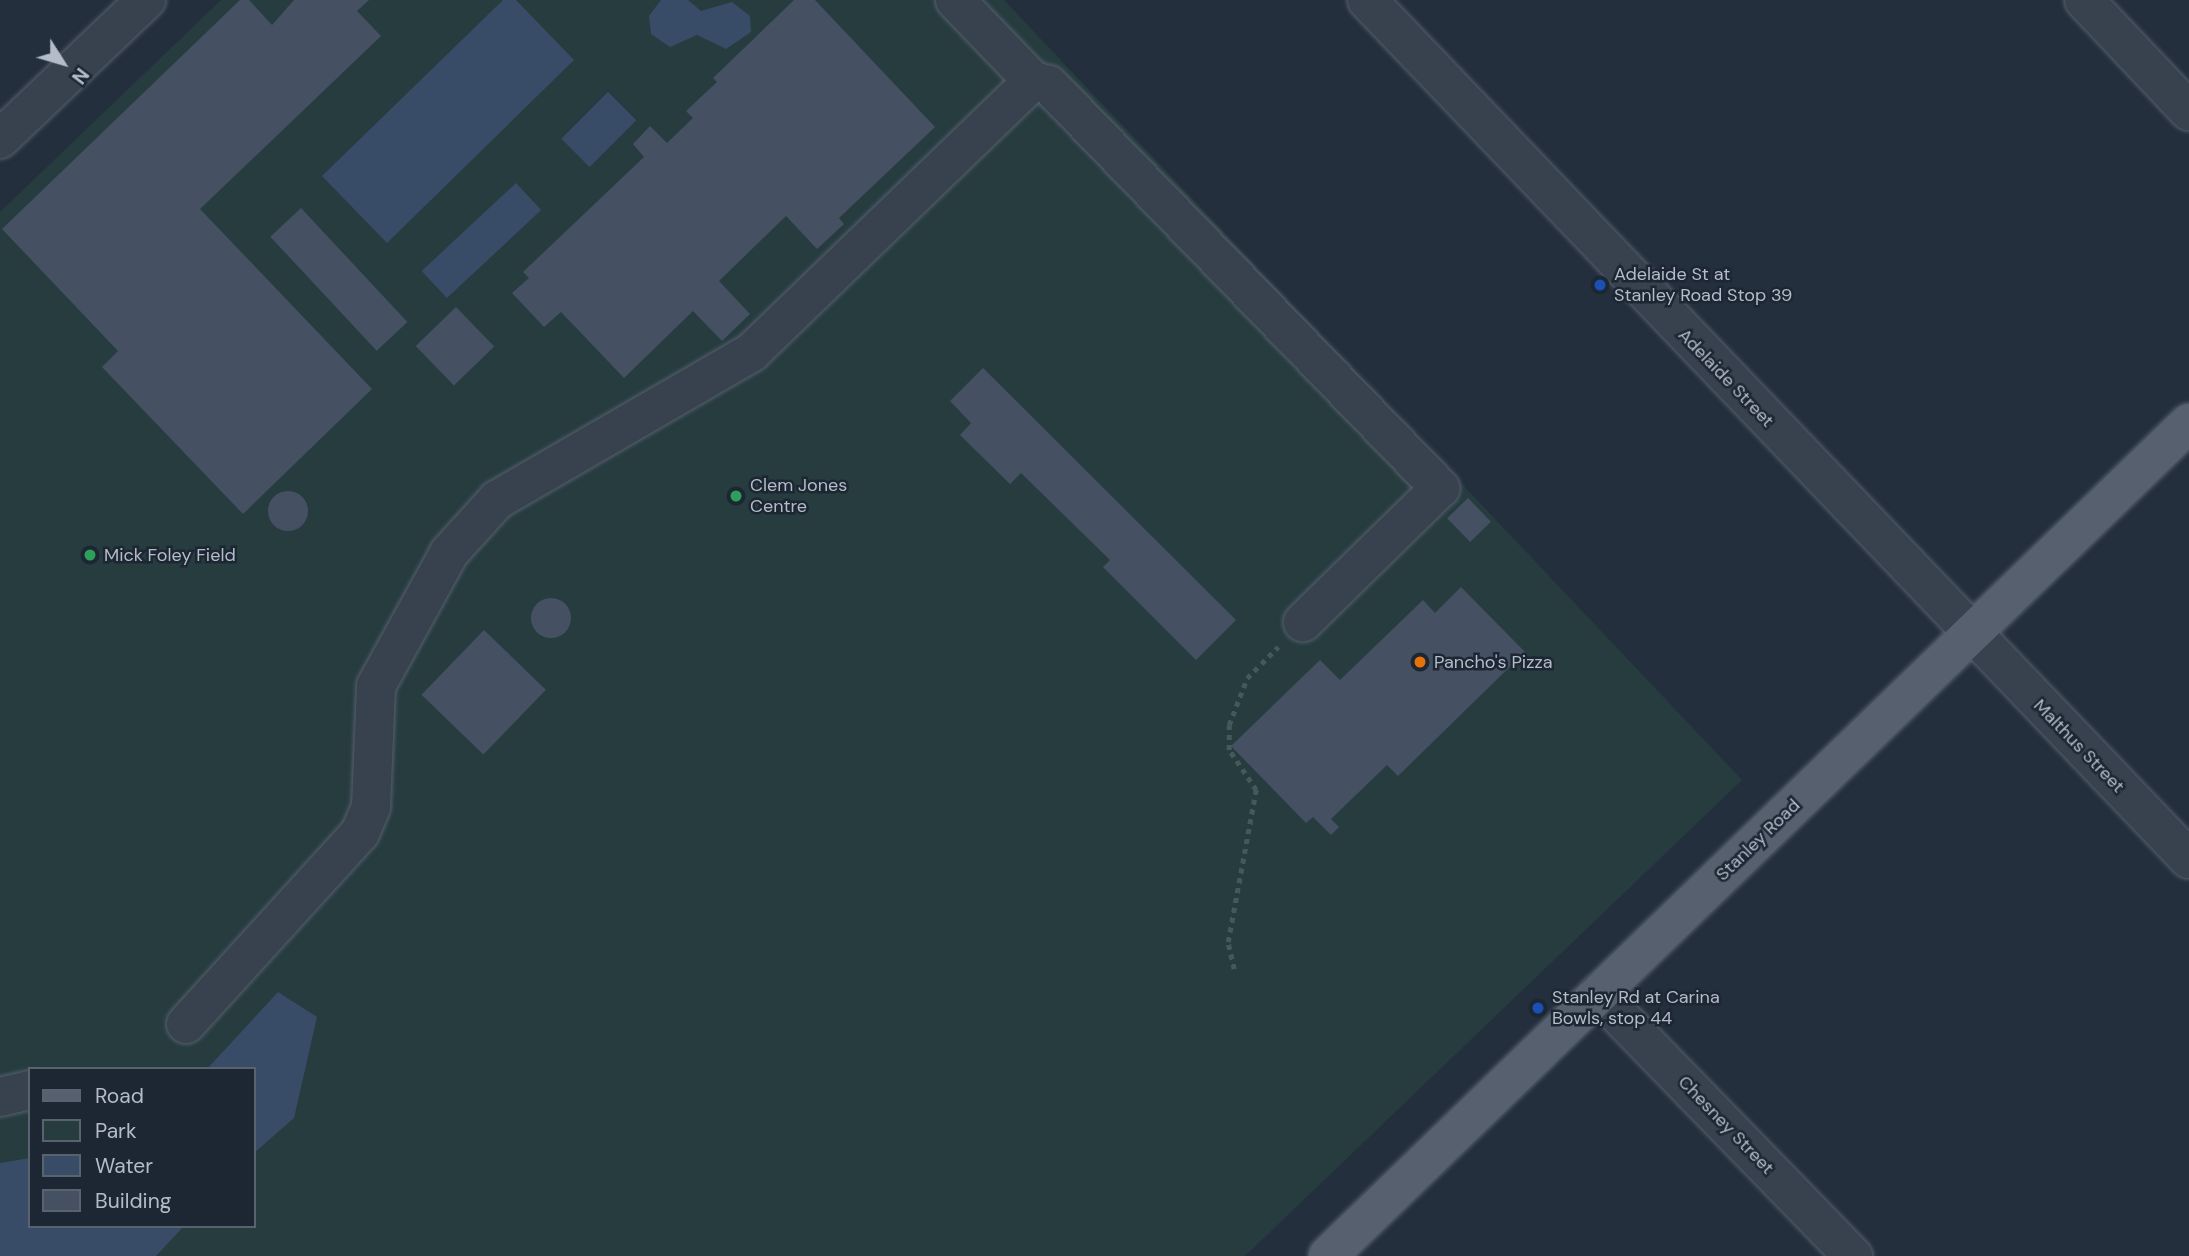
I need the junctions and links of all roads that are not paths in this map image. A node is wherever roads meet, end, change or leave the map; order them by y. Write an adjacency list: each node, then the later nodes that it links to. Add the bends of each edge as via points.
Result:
1 (146, 0): 7 (street)
2 (956, 0): 5 (street)
3 (1367, 0): 10 (street, Adelaide Street)
4 (2084, 0): 6 (street)
5 (1033, 81): 9 (street, via 1049,85 1440,488); 13 (street, via 751,352 497,500 449,553 376,686 371,807 360,833)
6 (2189, 111)
7 (0, 139)
8 (2189, 423): 10 (main road, Stanley Road)
9 (1303, 622)
10 (1969, 633): 11 (street, Malthus Street); 12 (main road, Stanley Road)
11 (2189, 859)
12 (1598, 994): 16 (main road, Stanley Road); 17 (street, Chesney Street)
13 (186, 1024)
14 (28, 1090): 15 (street)
15 (0, 1097)
16 (1328, 1256)
17 (1853, 1256)

